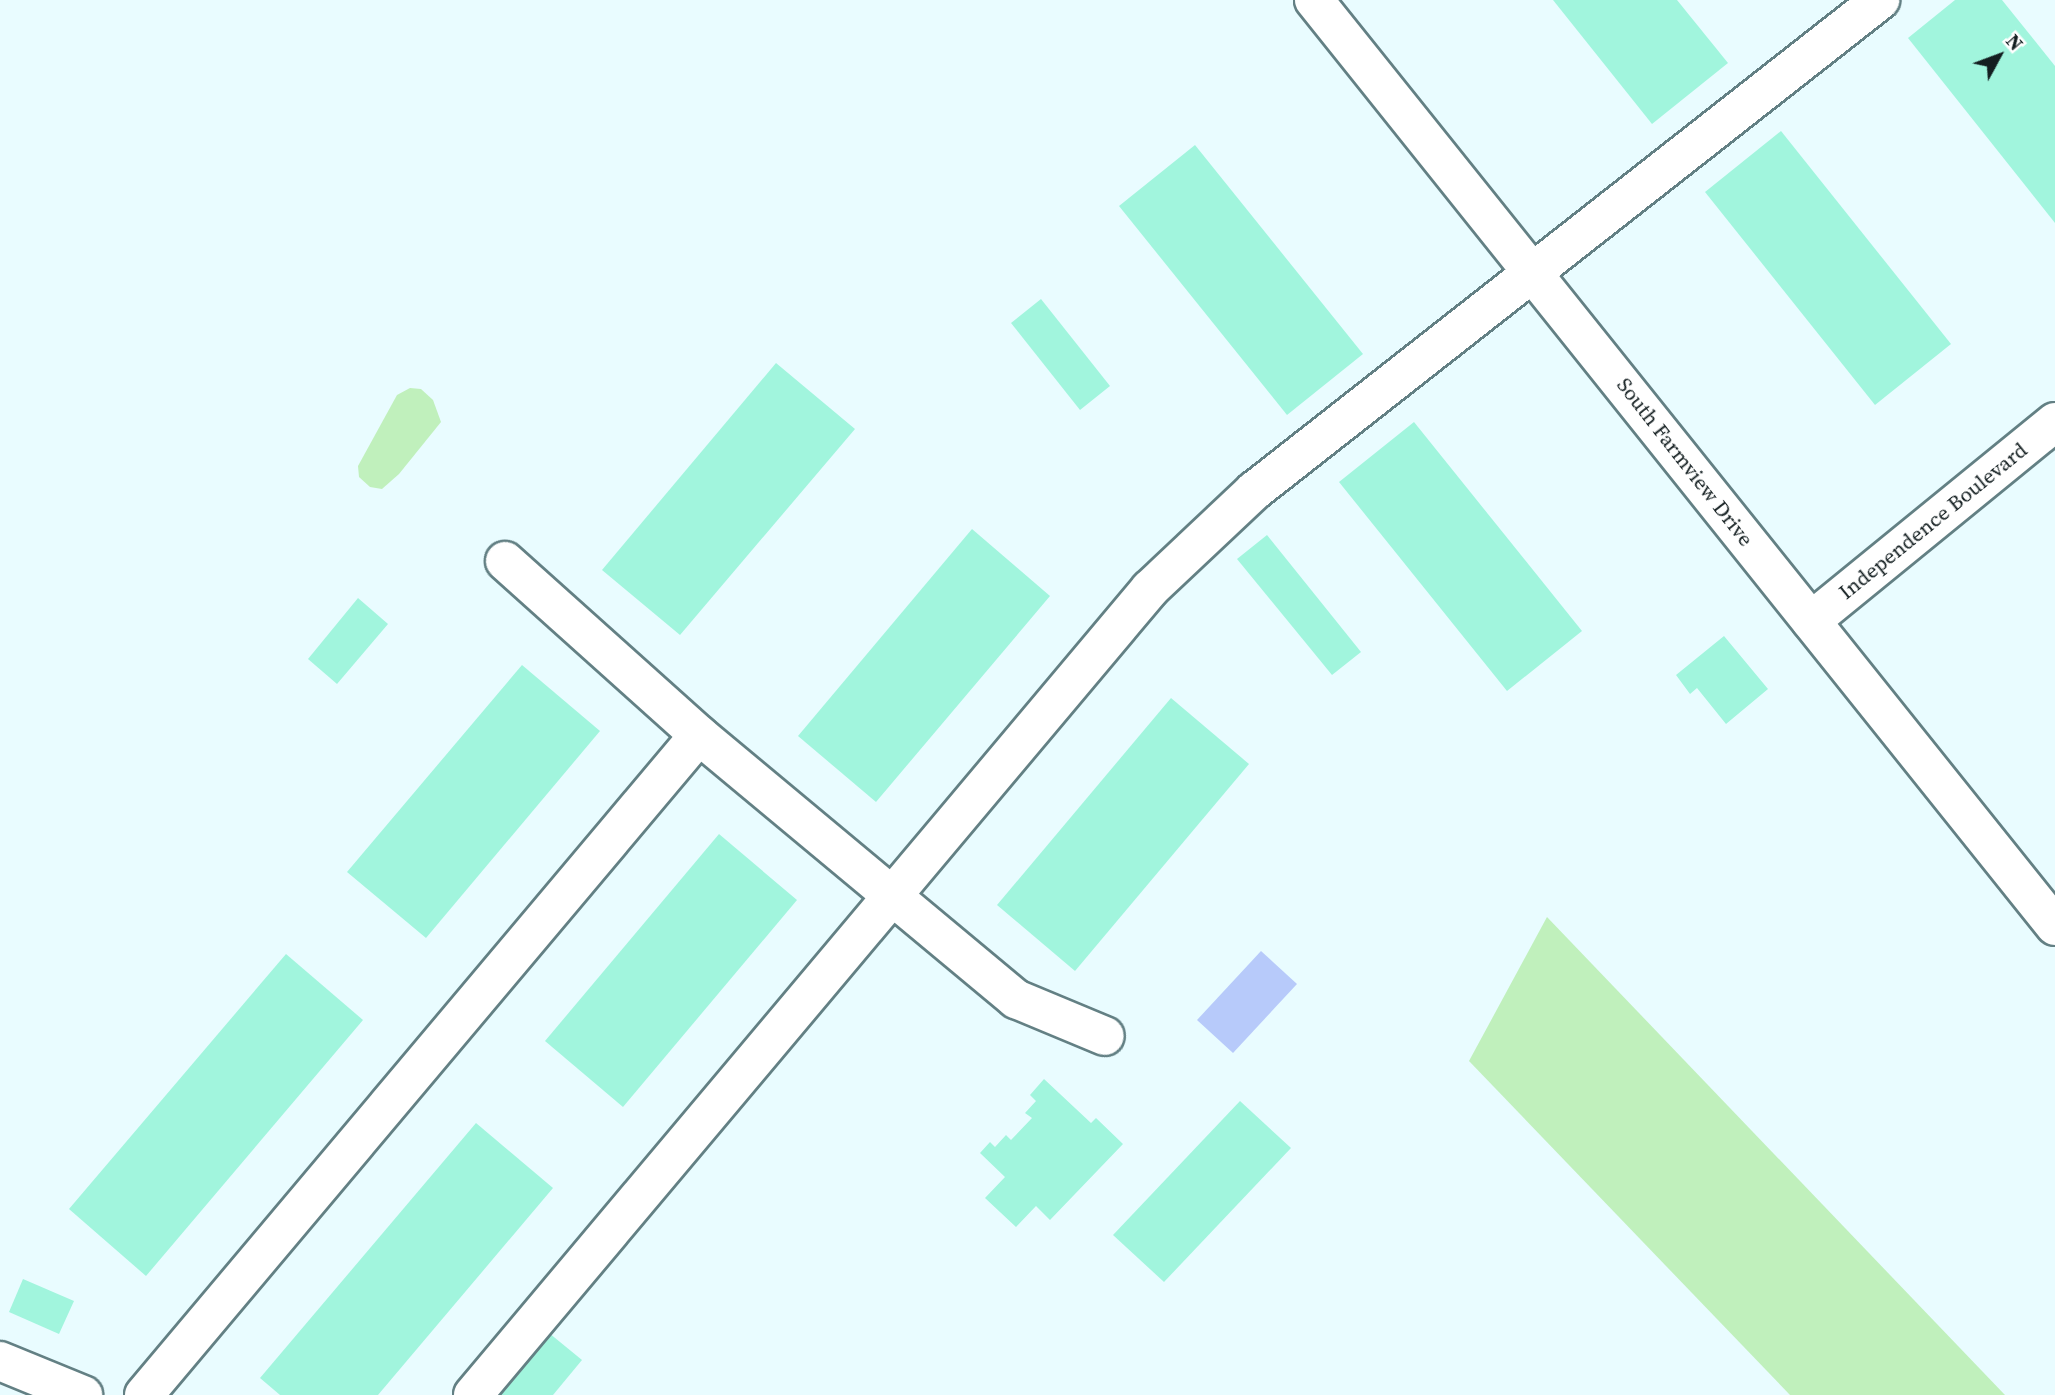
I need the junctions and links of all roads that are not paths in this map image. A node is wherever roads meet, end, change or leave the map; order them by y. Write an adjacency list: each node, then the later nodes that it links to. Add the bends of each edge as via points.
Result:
1 (1314, 0): 3 (street, South Farmview Drive)
2 (1880, 0): 3 (street)
3 (1534, 271): 6 (street, South Farmview Drive); 8 (street, via 1254,491 1150,589)
4 (2055, 422): 6 (street, Independence Boulevard)
5 (505, 561): 7 (street)
6 (1811, 621): 9 (street, South Farmview Drive)
7 (699, 735): 8 (street); 13 (street)
8 (893, 898): 10 (street, via 1016,999); 14 (street)
9 (2055, 926)
10 (1105, 1036)
11 (0, 1362): 12 (street)
12 (83, 1395)
13 (144, 1395)
14 (473, 1395)

